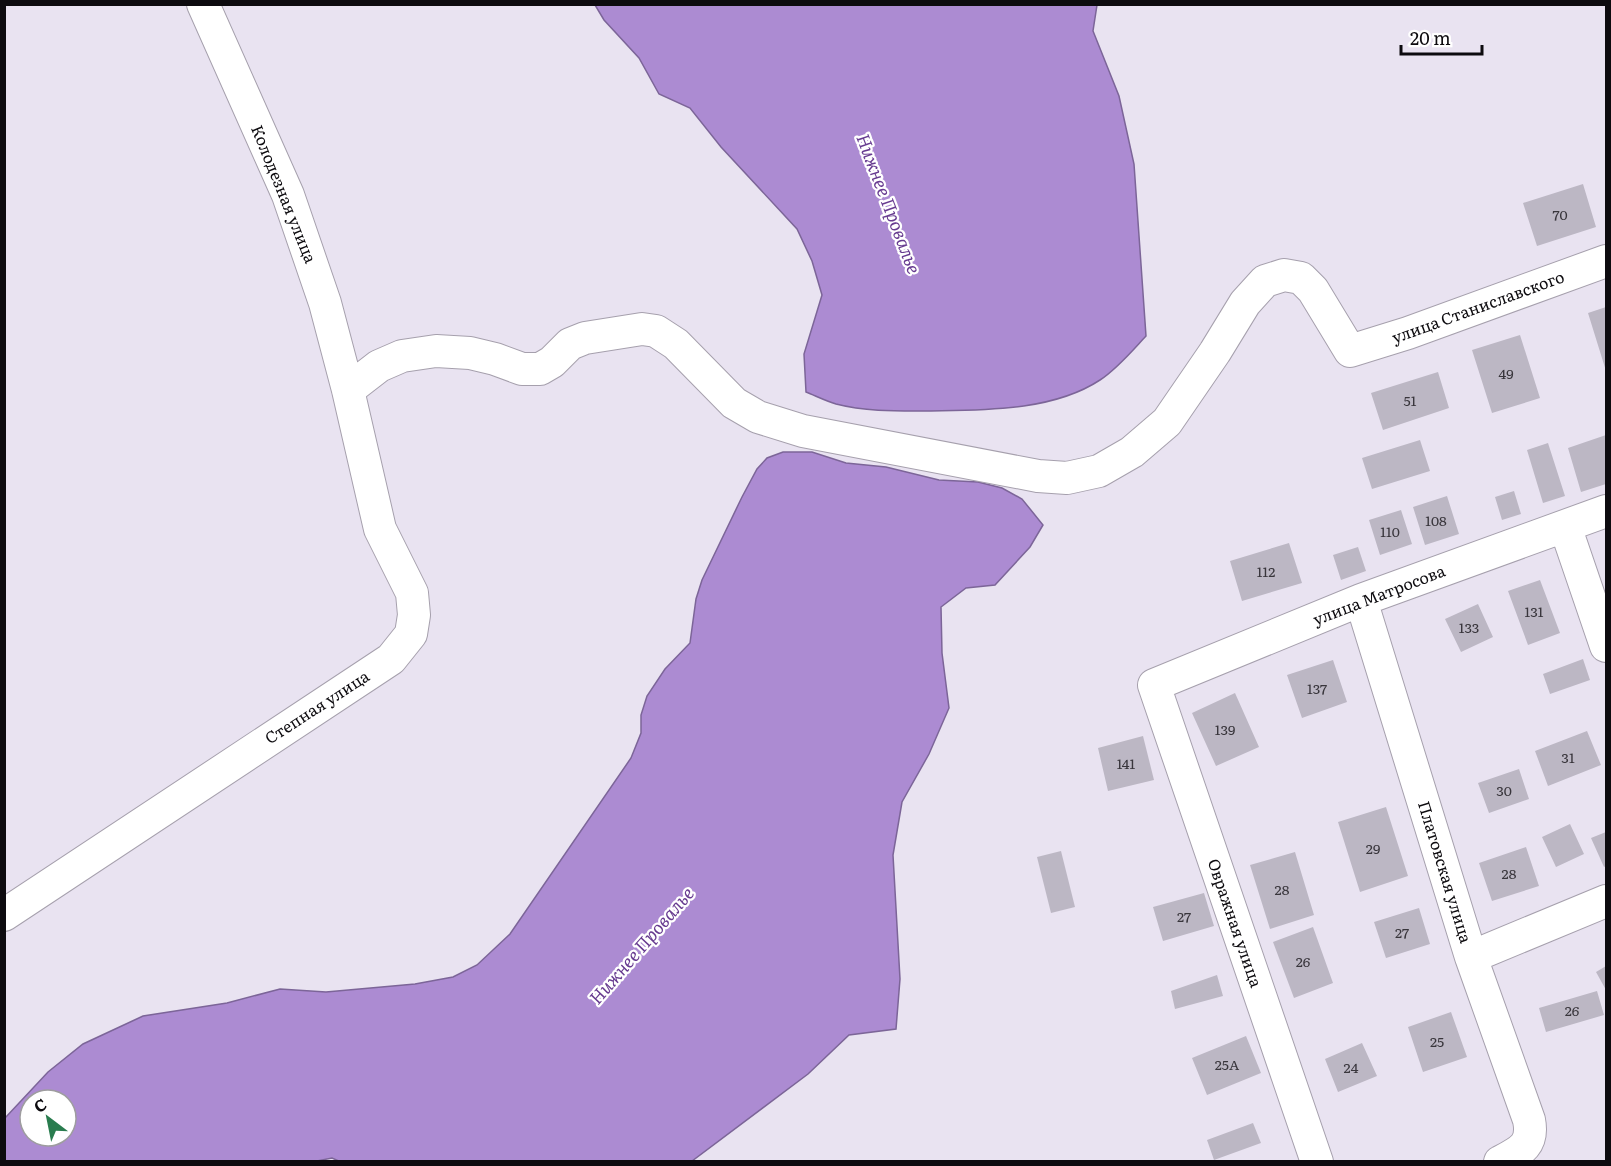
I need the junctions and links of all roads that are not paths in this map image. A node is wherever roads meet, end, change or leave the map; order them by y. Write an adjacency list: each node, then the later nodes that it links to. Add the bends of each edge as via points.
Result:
1 (203, 4): 3 (street, Колодезная улица, via 288,195 325,303)
2 (1606, 261): 3 (street, улица Станиславского, via 1350,351 1302,278 1284,275 1265,281 1245,303 1167,422 1132,452 1099,471 1067,478 1038,476 815,433 758,417 734,403 676,344 656,331 642,329 585,338 570,344 540,369 522,369 470,353 436,351 402,356 379,366)
3 (348, 390): 10 (street, Степная улица, via 380,529 412,593 411,634 391,659)
4 (1606, 512): 5 (street, улица Матросова)
5 (1565, 526): 6 (street, улица Матросова); 7 (street)
6 (1361, 600): 8 (street, улица Матросова); 11 (street, Платовская улица)
7 (1606, 646)
8 (1154, 685): 12 (street, Овражная улица)
9 (1606, 901): 11 (street)
10 (4, 915)
11 (1471, 957): 13 (street, Платовская улица, via 1531,1130 1528,1143)
12 (1317, 1161)
13 (1500, 1161)

